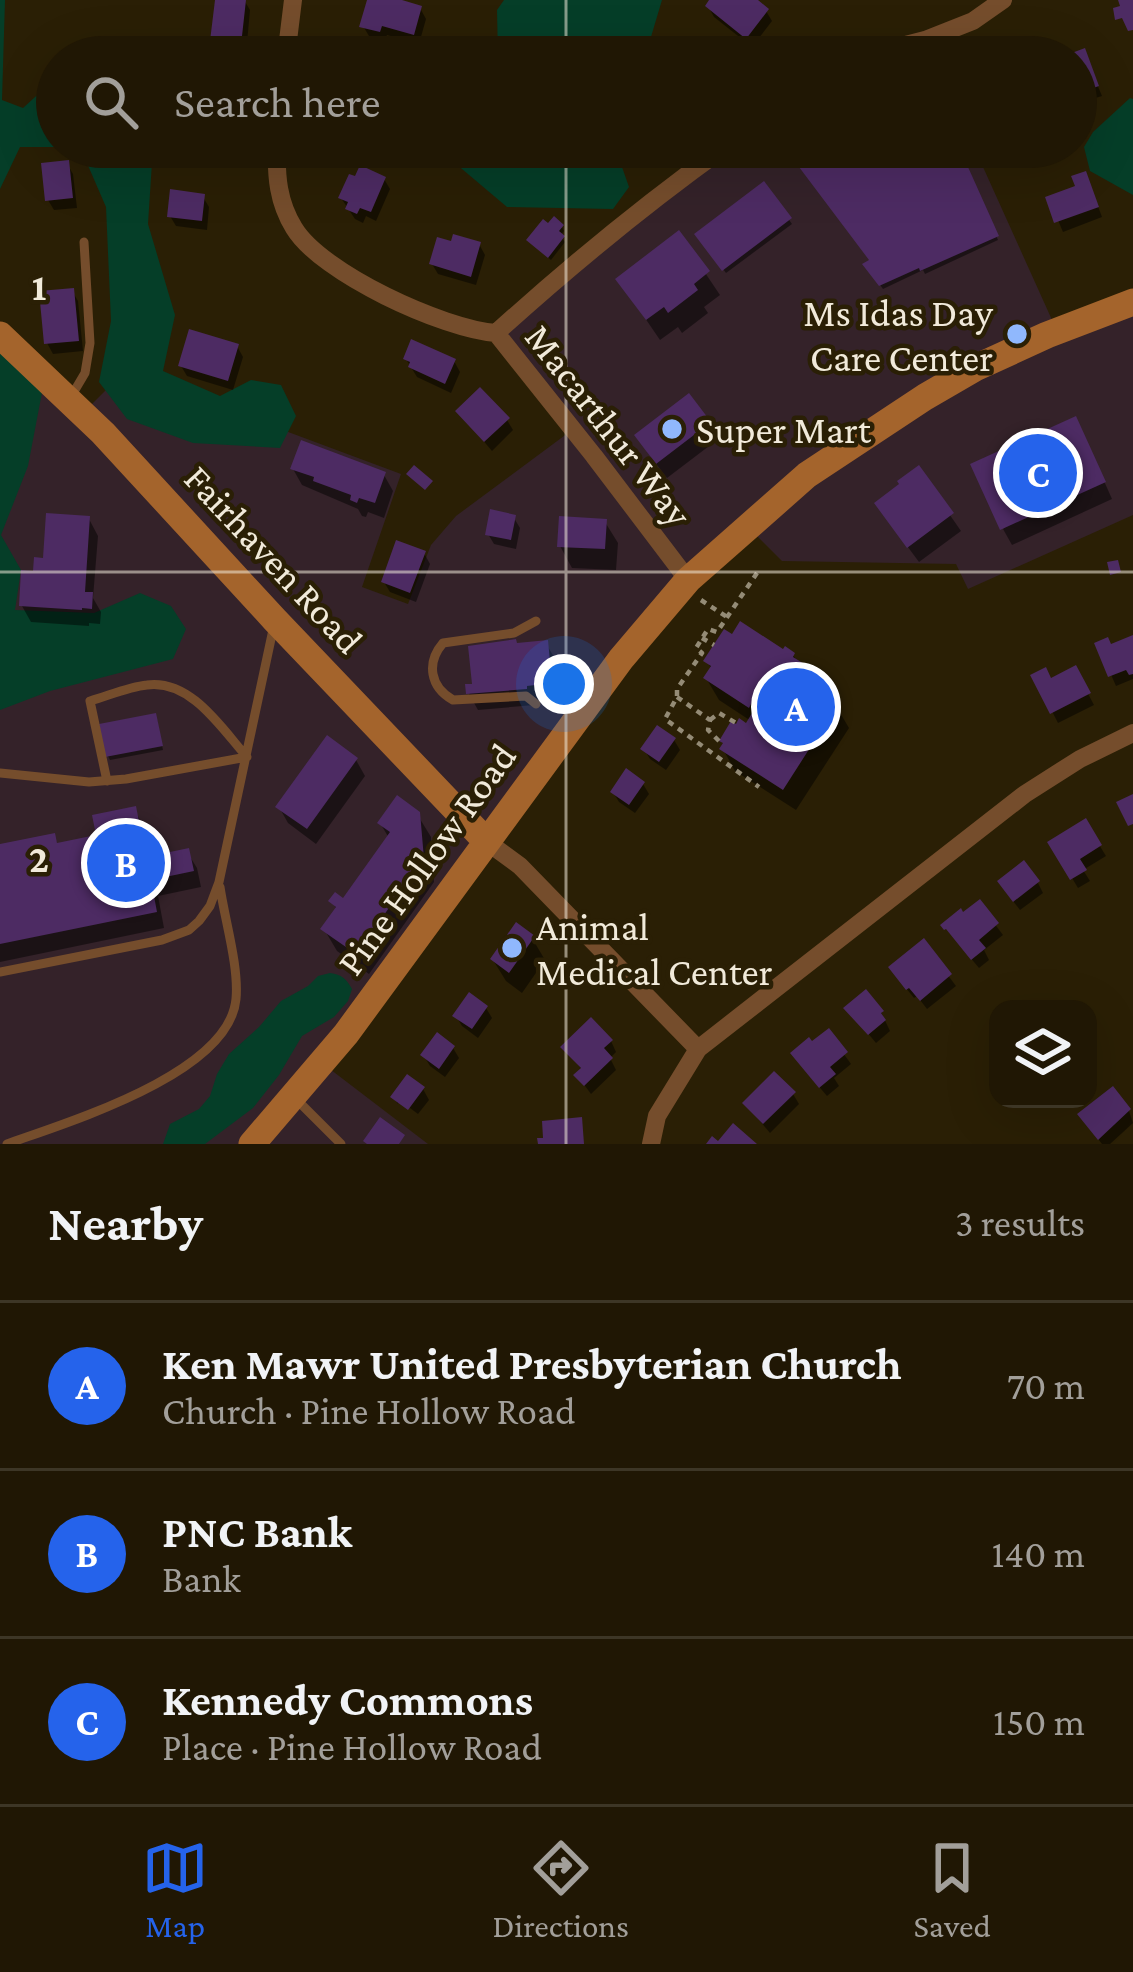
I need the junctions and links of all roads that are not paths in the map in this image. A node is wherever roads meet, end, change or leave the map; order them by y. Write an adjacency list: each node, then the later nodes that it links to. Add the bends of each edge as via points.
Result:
1 (292, 0): 3 (street)
2 (1003, 0): 4 (street)
3 (288, 36)
4 (935, 36)
5 (276, 168): 9 (street, Macarthur Way, via 282,205 316,254 381,294)
6 (695, 168): 9 (street)
7 (84, 242): 11 (lane, via 90,343)
8 (1133, 302): 12 (street, Pine Hollow Road, via 925,397 806,475)
9 (496, 333): 12 (street, Macarthur Way)
10 (0, 334): 11 (street, Fairhaven Road)
11 (69, 399): 13 (street, Fairhaven Road)
12 (688, 580): 20 (street, Pine Hollow Road)
13 (275, 620): 17 (lane); 20 (street, Fairhaven Road)
14 (536, 621): 15 (lane, via 514,634 443,643 432,665 437,687 453,700 526,696)
15 (536, 704)
16 (1133, 734): 23 (street, via 1025,794)
17 (247, 757): 19 (lane); 19 (lane, via 186,693 150,684 90,701); 21 (lane)
18 (0, 773): 19 (lane)
19 (106, 781)
20 (486, 842): 23 (street, via 520,866); 24 (street, Pine Hollow Road)
21 (219, 882): 22 (lane, via 188,930); 25 (lane, via 236,1000 213,1046 157,1082)
22 (0, 972)
23 (698, 1049): 28 (street, via 657,1116)
24 (292, 1096): 26 (street, Pine Hollow Road); 27 (lane)
25 (7, 1144)
26 (252, 1144)
27 (341, 1144)
28 (651, 1144)

